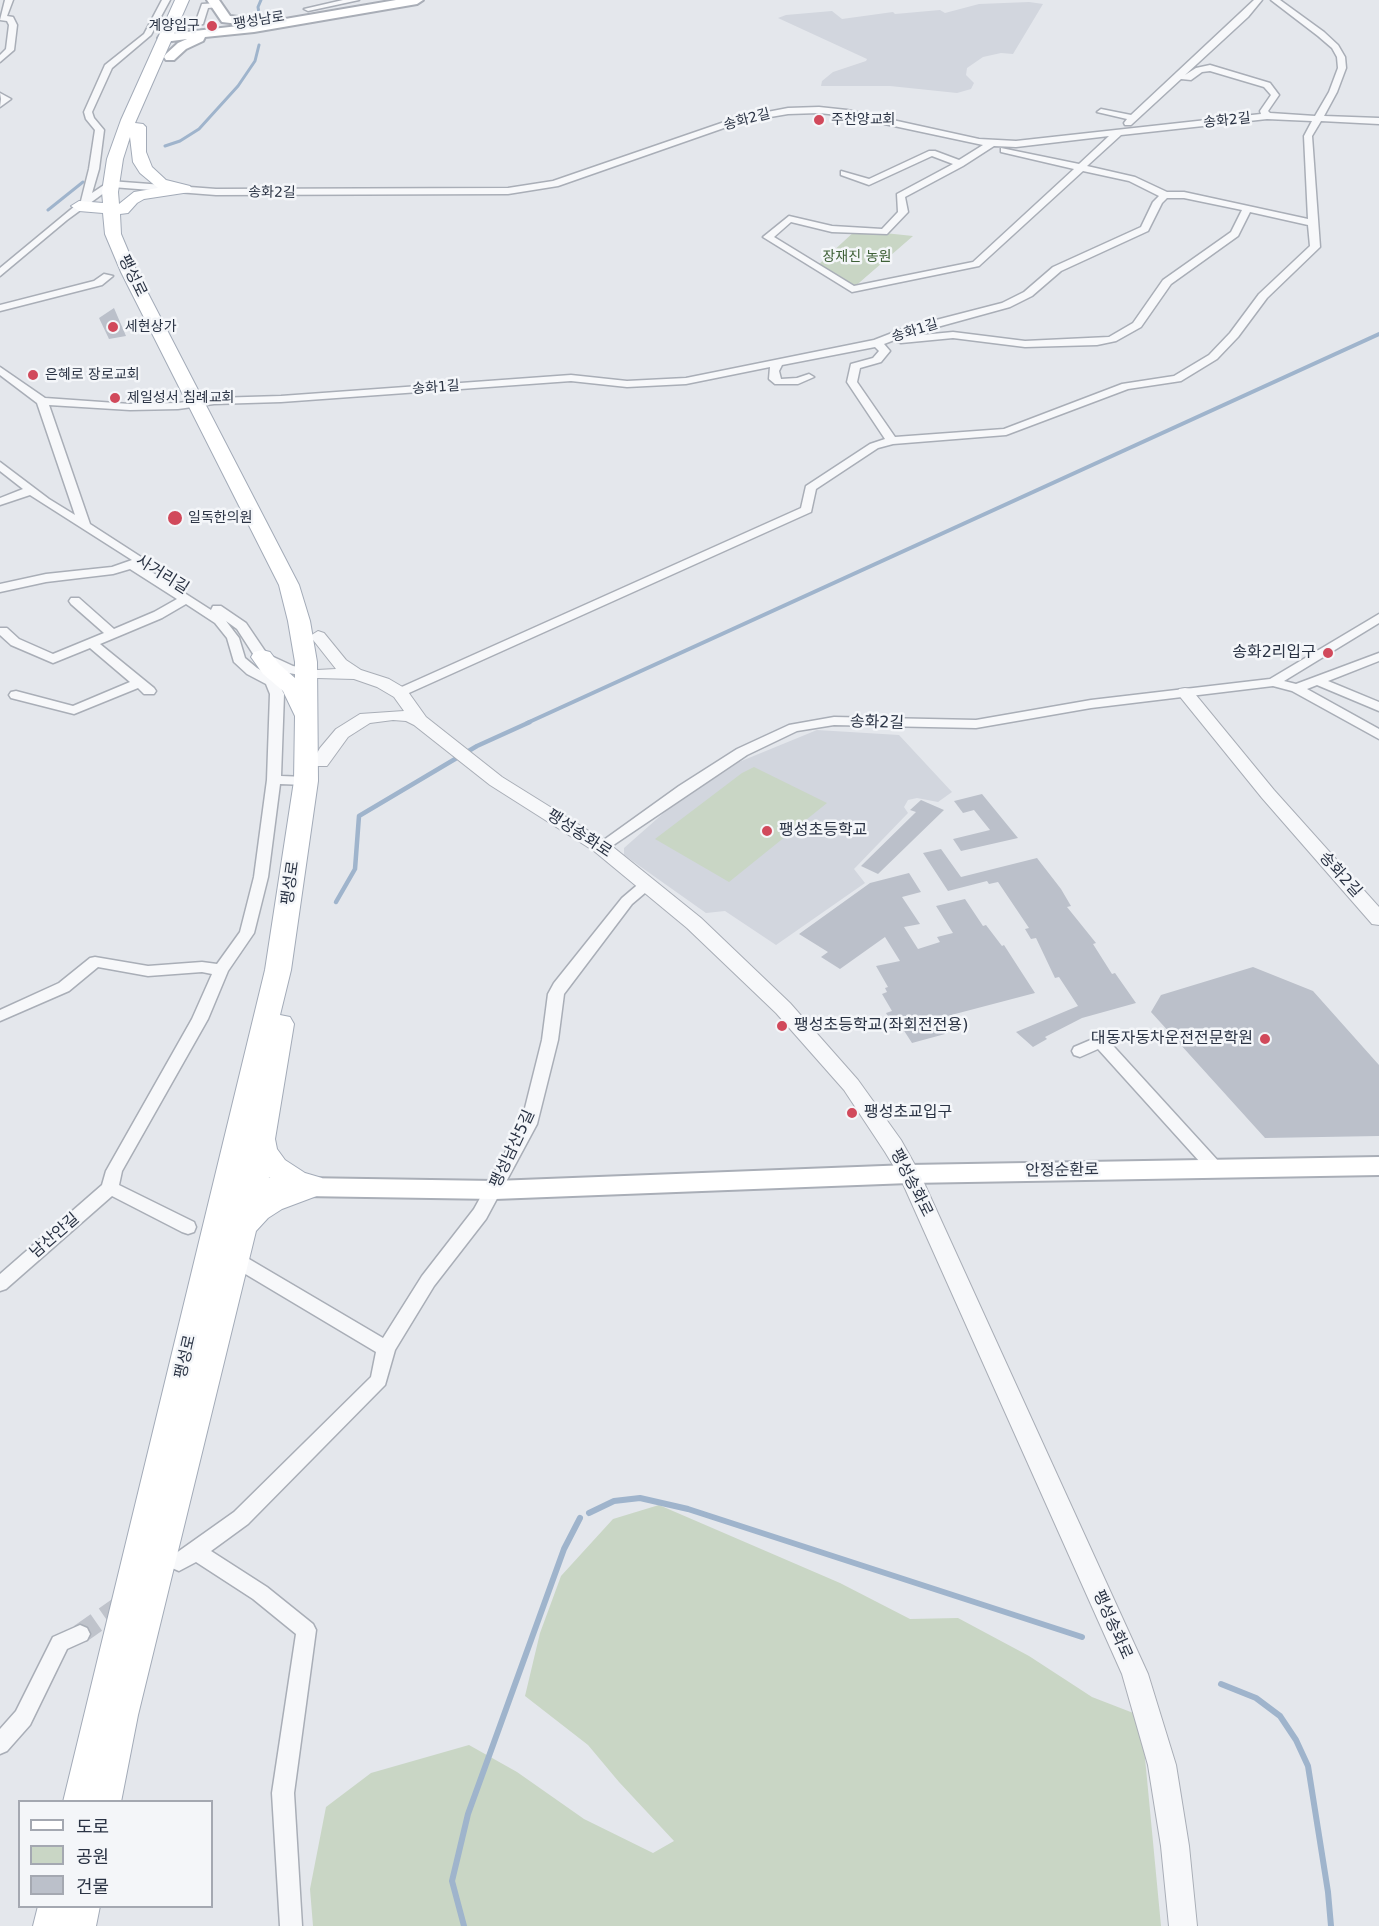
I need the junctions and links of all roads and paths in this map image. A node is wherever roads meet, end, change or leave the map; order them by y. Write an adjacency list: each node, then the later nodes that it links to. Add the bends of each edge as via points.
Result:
1 (9, 0): 13 (street)
2 (166, 0): 15 (street)
3 (182, 0): 15 (main road, 팽성로)
4 (193, 0): 15 (main road, 팽성로)
5 (320, 0): 12 (street)
6 (356, 0): 12 (street)
7 (386, 0): 12 (main road, 팽성남로)
8 (417, 0): 12 (main road)
9 (1258, 0): 19 (street)
10 (1275, 0): 21 (street, via 1339,52 1342,68)
11 (214, 2): 14 (main road, via 226,19); 15 (street, via 205,6 195,26)
12 (308, 14): 14 (main road, 팽성남로); 16 (main road)
13 (1, 17): 18 (street, via 13,26 10,50)
14 (253, 22): 15 (main road, 팽성남로)
15 (170, 31): 16 (main road, 팽성남로); 17 (main road, 팽성로); 35 (main road, 팽성로, via 120,145); 38 (street, via 147,35 108,67 88,112 100,130 94,169)
16 (227, 32): 17 (main road, via 194,40)
17 (170, 57): 28 (main road, 팽성로)
18 (0, 59)
19 (1179, 76): 23 (street, via 1131,121); 24 (street, via 1188,78 1210,68 1268,85 1275,95 1264,111)
20 (0, 96): 22 (street, via 7,99)
21 (1330, 98): 24 (street, via 1307,112); 26 (street); 27 (street, via 1336,108)
22 (0, 104)
23 (1101, 112)
24 (1267, 116): 25 (street, 송화2길); 30 (street, 송화2길)
25 (1299, 116): 26 (street, 송화2길); 29 (street)
26 (1321, 117): 27 (street, 송화2길); 29 (street)
27 (1377, 120)
28 (138, 127): 35 (main road, 팽성로); 36 (main road, via 138,152 146,170 161,184)
29 (1311, 132): 41 (street, via 1308,136)
30 (1118, 133): 31 (street, 송화2길); 33 (street)
31 (990, 145): 32 (street); 33 (street); 36 (street, 송화2길, via 847,113 788,111 738,120 555,184 529,189 309,193)
32 (960, 164): 33 (street, via 900,196 903,212 884,232 832,229 789,219 768,237 852,289 917,278 976,264); 34 (street, via 932,153 869,182)
33 (1082, 167): 37 (street, via 1132,179)
34 (844, 172)
35 (116, 183): 36 (street, 송화2길); 38 (street); 40 (main road, 팽성로)
36 (184, 189): 40 (main road, via 140,195)
37 (1165, 195): 39 (street, via 1184,195); 46 (street, 송화1길, via 1145,229 1058,269 1018,300 909,330)
38 (82, 204): 40 (main road); 42 (street)
39 (1247, 209): 41 (street); 46 (street, via 1235,234 1167,282 1137,325 1112,339 1025,344 954,335)
40 (116, 210): 51 (main road, 팽성로)
41 (1313, 223): 52 (street, via 1315,247 1263,296 1213,357 1177,379 1126,386 1006,432)
42 (4, 264): 43 (street)
43 (0, 273)
44 (108, 276): 45 (street, via 98,283)
45 (0, 308)
46 (877, 343): 47 (street, 송화1길); 52 (street, via 885,351 877,360 855,366 852,382)
47 (778, 361): 49 (street, via 774,379 779,382); 51 (street, 송화1길, via 655,384 571,378)
48 (0, 370): 50 (street)
49 (809, 376)
50 (42, 401): 51 (street, 송화1길, via 130,407); 56 (street)
51 (206, 402): 64 (main road, 팽성로, via 288,556); 68 (main road, 팽성로, via 289,585)
52 (892, 441): 73 (street, via 874,446 810,488 807,510)
53 (0, 466): 54 (street, 사거리길)
54 (31, 490): 55 (street); 56 (street, 사거리길)
55 (0, 501)
56 (85, 526): 57 (street, 사거리길)
57 (137, 563): 58 (street); 59 (street); 66 (street, 사거리길, via 242,626)
58 (0, 588)
59 (186, 599): 63 (street); 81 (street, via 227,628 244,664 274,686)
60 (75, 601): 63 (street)
61 (1379, 618): 71 (street, 송화2길)
62 (3, 631): 65 (street, via 15,642 53,659)
63 (113, 634): 65 (street)
64 (318, 636): 68 (main road, 팽성로); 69 (street, via 335,658)
65 (93, 643): 75 (street, via 144,687 74,710)
66 (262, 657): 68 (street, via 276,665); 77 (main road, via 293,688)
67 (1379, 657): 70 (street)
68 (315, 674): 69 (street, 팽성송화로); 77 (main road, 팽성로); 80 (main road, 팽성로)
69 (355, 674): 73 (street, 팽성송화로, via 383,682)
70 (1318, 681): 72 (street); 76 (street)
71 (1273, 682): 72 (street, 송화2길); 74 (street, 송화2길)
72 (1297, 688): 79 (street, 송화2길)
73 (400, 693): 78 (street, 팽성송화로)
74 (1185, 693): 82 (street, 송화2길, via 976,724 834,721 794,728 742,752); 84 (street, 송화2길)
75 (16, 695)
76 (1379, 707)
77 (305, 714): 80 (main road, 팽성로)
78 (420, 721): 80 (street, via 393,715 366,718 342,733); 82 (street, 팽성송화로, via 496,781)
79 (1379, 735)
80 (314, 772): 81 (street); 88 (main road, 팽성로, via 303,897); 92 (main road, 팽성로)
81 (274, 780): 85 (street, via 261,877 247,933)
82 (601, 847): 83 (street, 팽성송화로)
83 (647, 884): 91 (street, 팽성송화로, via 783,1008 850,1085); 95 (street, 팽성남산5길, via 610,921 556,994 550,1040 529,1124)
84 (1379, 919)
85 (221, 970): 86 (street, via 202,967 148,971 95,962 64,987); 94 (street, via 200,1020 114,1171)
86 (0, 1016)
87 (1080, 1051): 90 (street, via 1100,1042)
88 (261, 1138): 92 (main road, 팽성로); 93 (main road, via 264,1152 275,1167 296,1182)
89 (1379, 1166): 90 (main road, 안정순환로)
90 (1215, 1168): 91 (main road, 안정순환로)
91 (909, 1174): 95 (main road, 안정순환로); 110 (street, 팽성송화로, via 1135,1674 1162,1765)
92 (239, 1186): 93 (main road, 안정순환로); 97 (main road, 팽성로); 103 (main road, 팽성로)
93 (312, 1186): 95 (main road, 안정순환로); 97 (main road, via 272,1201)
94 (110, 1188): 96 (street); 99 (street, 남산안길)
95 (495, 1190): 100 (street, 팽성남산5길, via 428,1281)
96 (188, 1227)
97 (243, 1227): 104 (main road, 팽성로, via 121,1715)
98 (243, 1264): 100 (street)
99 (0, 1284)
100 (386, 1349): 109 (street, 팽성남산5길, via 379,1380 241,1518 188,1557 260,1593 306,1630 284,1793)
101 (80, 1634): 102 (street, via 60,1643 23,1718)
102 (0, 1744)
103 (82, 1800)
104 (103, 1800)
105 (56, 1908): 107 (main road)
106 (81, 1908): 108 (main road)
107 (52, 1926)
108 (77, 1926)
109 (291, 1926)
110 (1183, 1926)

